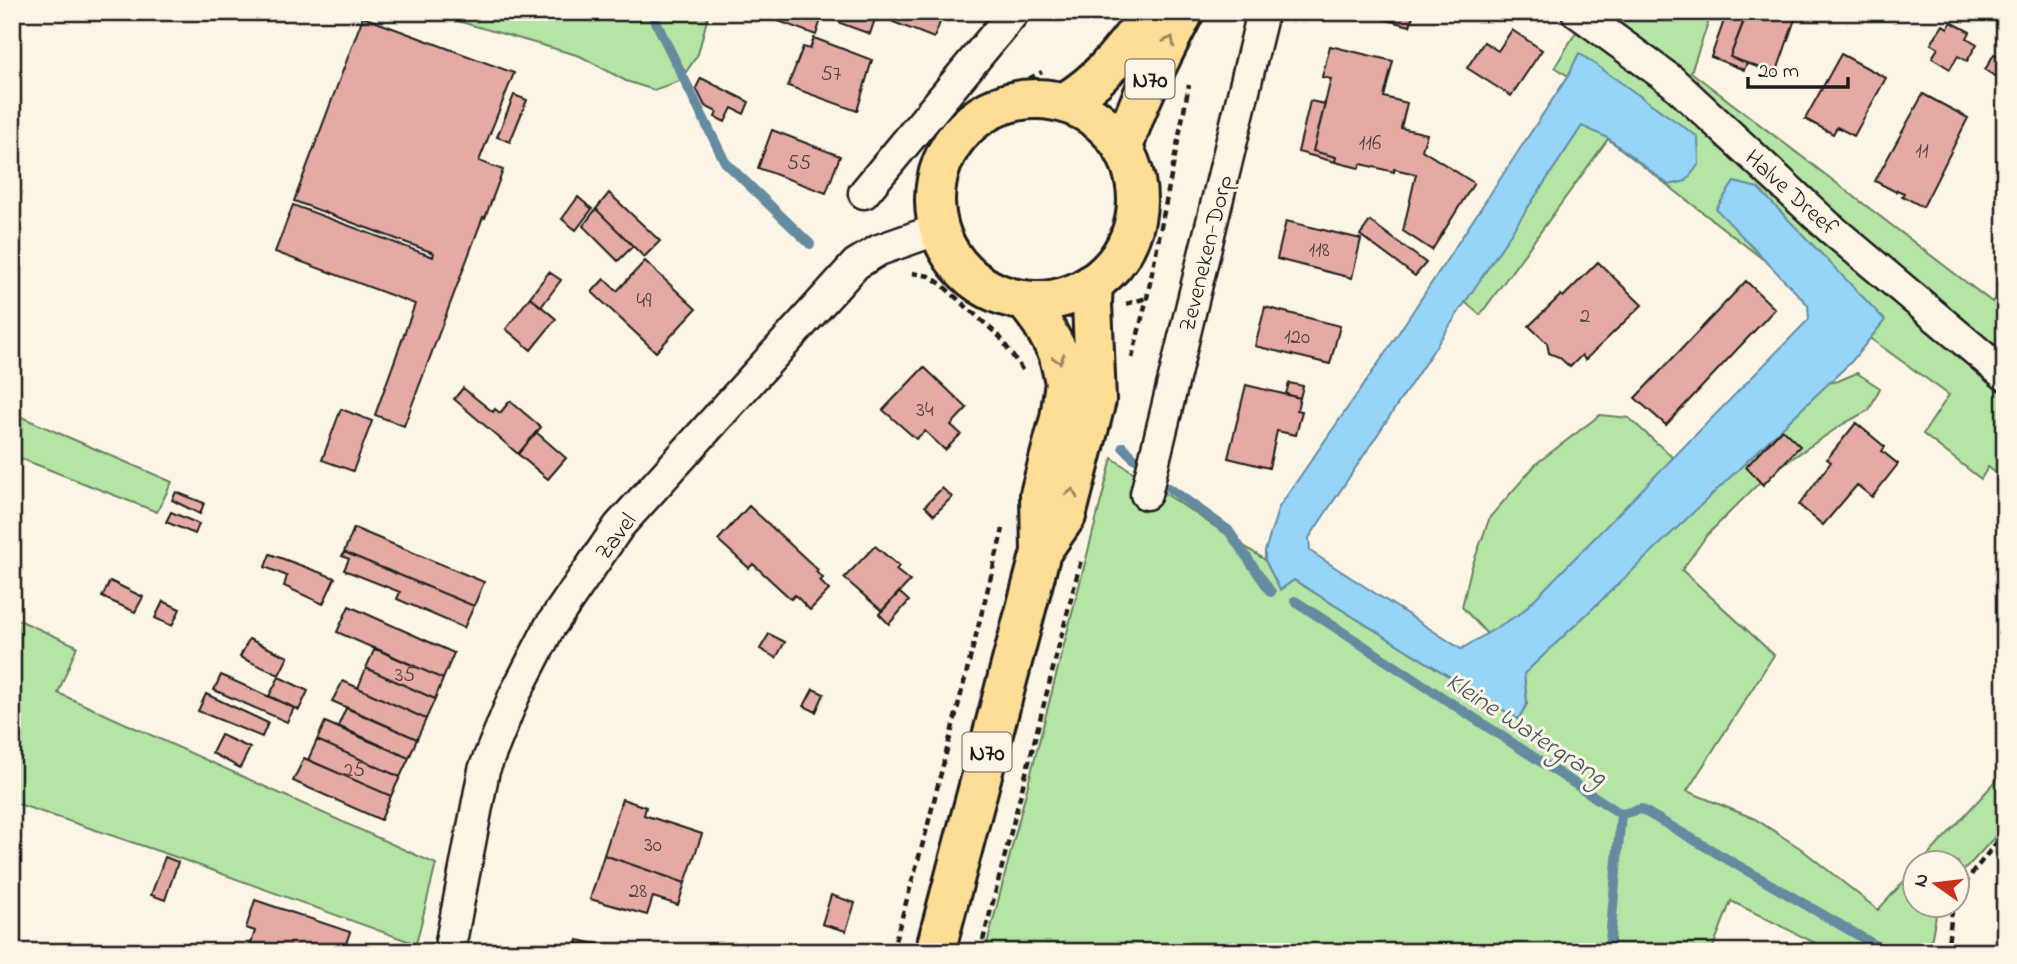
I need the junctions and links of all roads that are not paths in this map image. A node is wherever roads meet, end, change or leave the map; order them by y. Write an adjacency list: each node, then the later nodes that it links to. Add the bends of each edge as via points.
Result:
1 (1013, 12): 8 (street)
2 (1149, 12): 6 (main road, N70, via 1102,75)
3 (1184, 12): 7 (main road, N70, one-way to 3, via 1145,89)
4 (1264, 12): 13 (street, Zeveneken-Dorp)
5 (1577, 12): 12 (street, Halve Dreef, via 1672,81 1829,227)
6 (1065, 102): 7 (main road, via 1088,112); 9 (main road, via 1011,101 986,111 964,128 947,150 938,176 934,202)
7 (1123, 148): 10 (main road, via 1137,196 1135,221 1112,266)
8 (864, 193)
9 (939, 229): 11 (main road, via 948,251 981,285); 15 (street, Zavel, via 879,250 856,264 619,526 557,617 514,696 484,770)
10 (1093, 283): 11 (main road, via 1049,300); 14 (main road, N70, one-way to 10, via 1066,516 1096,400)
11 (1025, 300): 14 (main road, N70, one-way to 14, via 1058,352 1065,382 1040,494)
12 (2005, 375)
13 (1146, 494)
14 (1041, 552): 16 (main road, N70)
15 (449, 952)
16 (935, 952)

